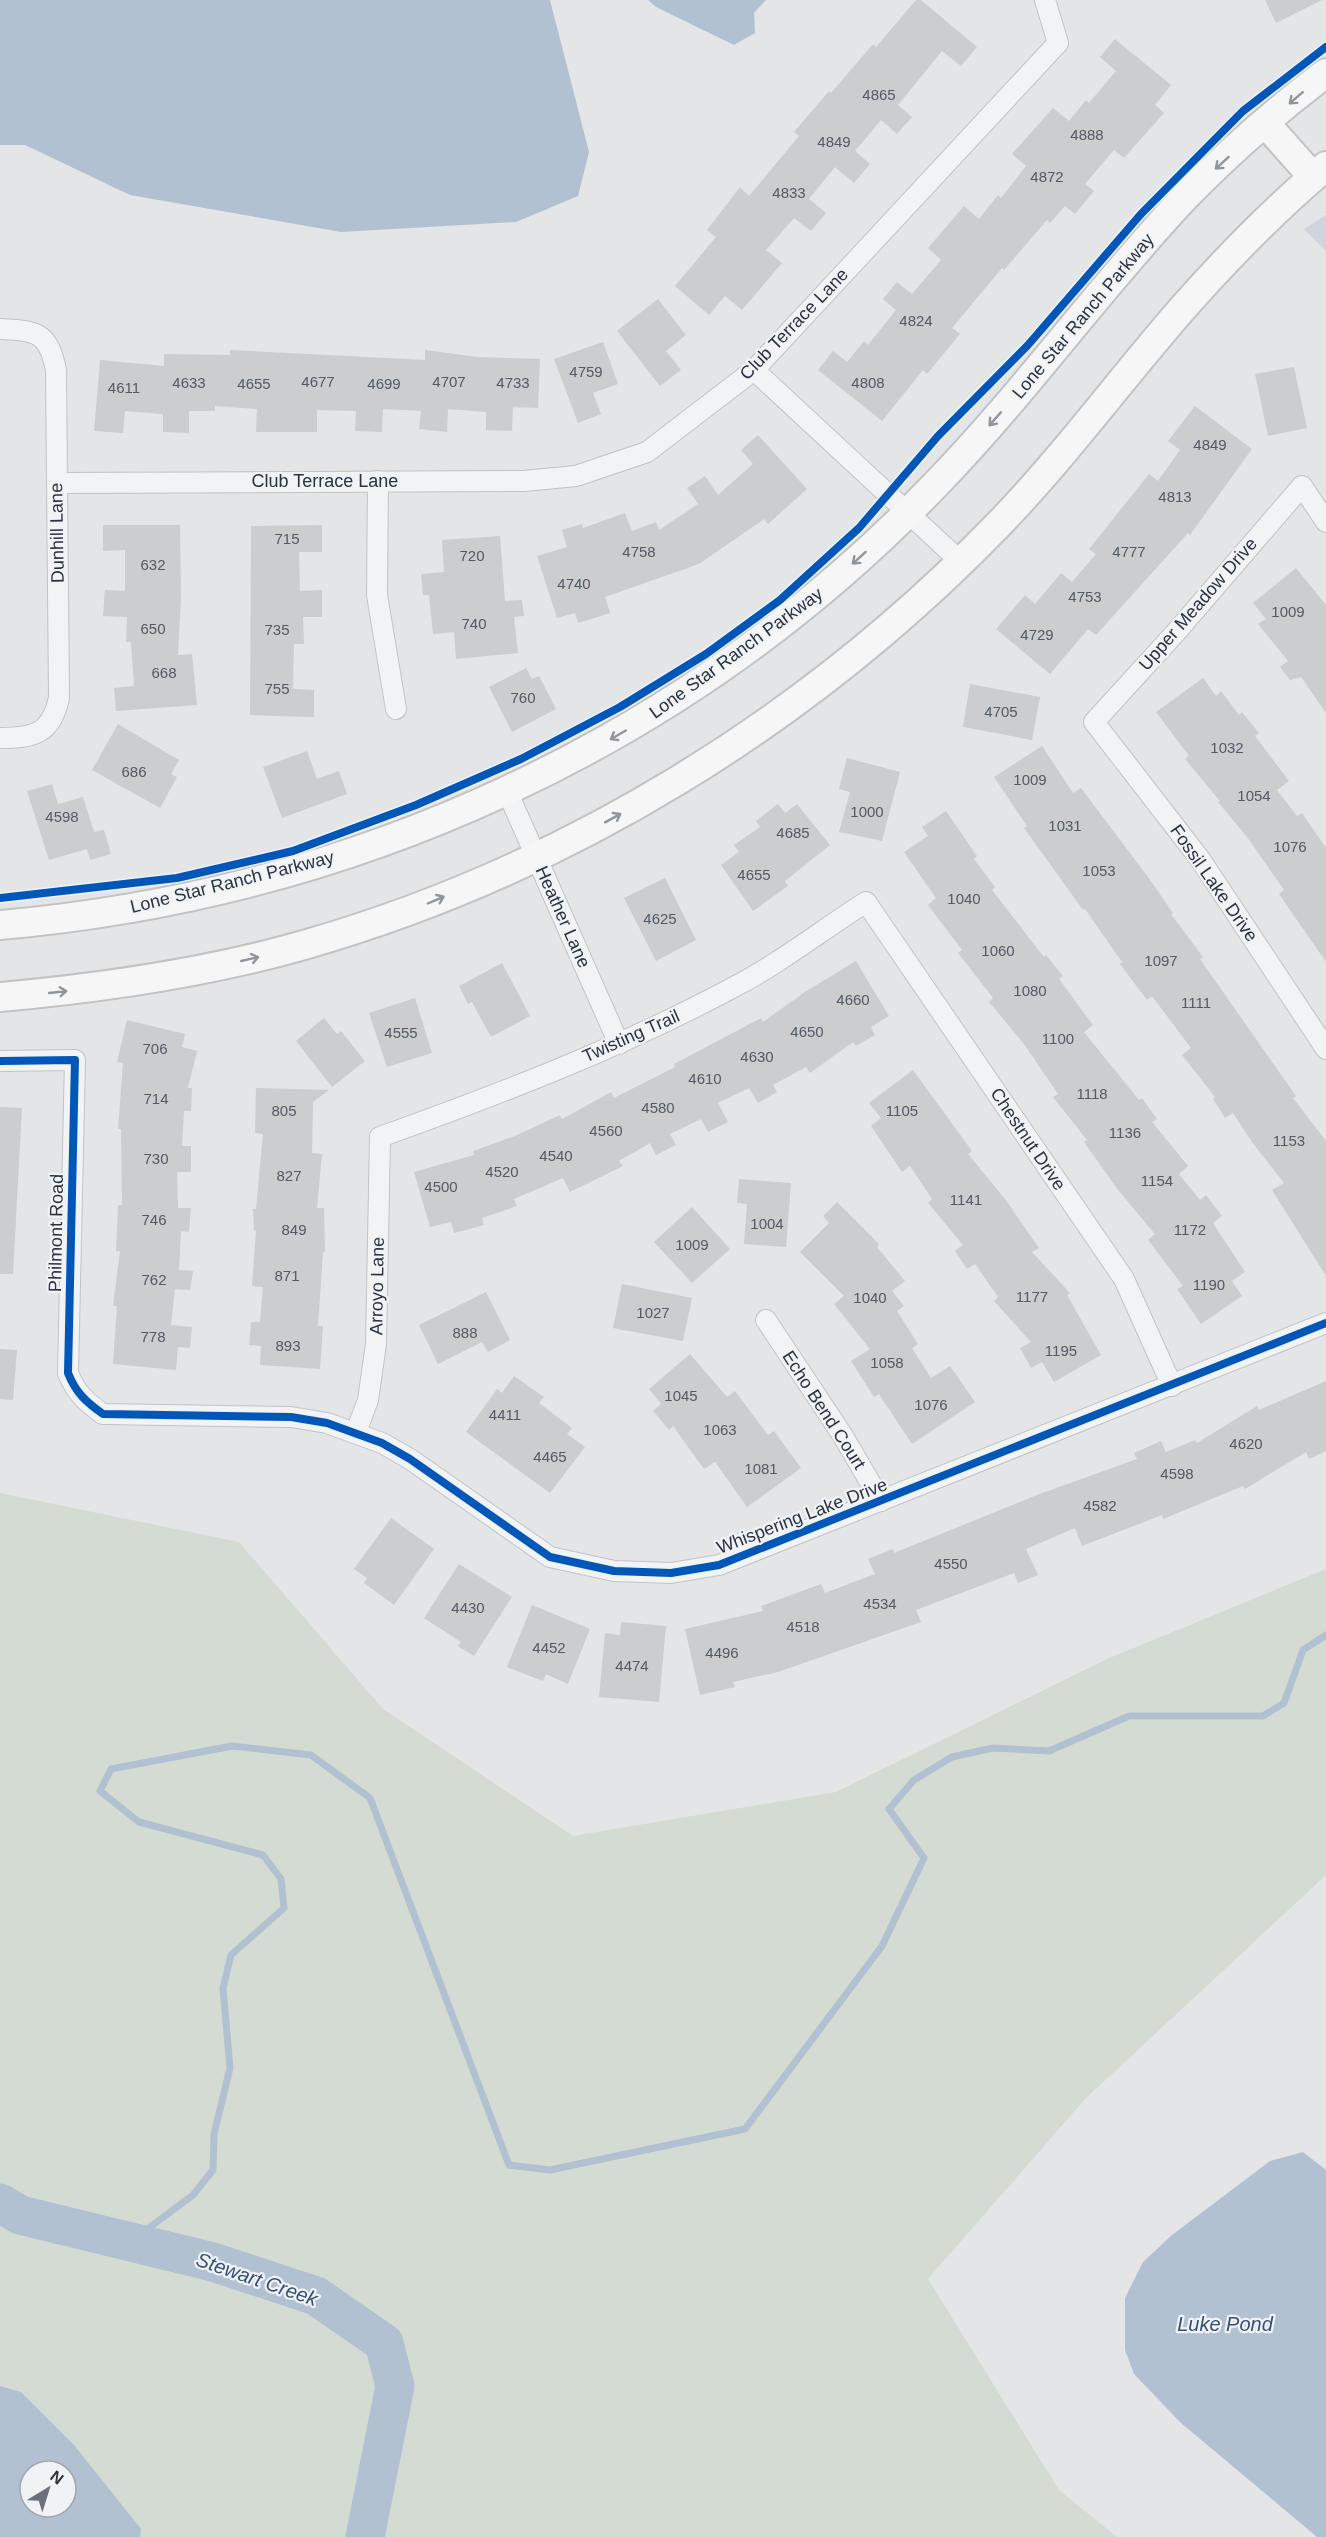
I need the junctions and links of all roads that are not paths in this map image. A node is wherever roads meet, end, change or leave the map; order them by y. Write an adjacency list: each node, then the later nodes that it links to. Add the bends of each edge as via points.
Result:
1 (1045, 0): 6 (street, Club Terrace Lane, via 1058,43)
2 (1326, 73): 3 (main road, Lone Star Ranch Parkway, one-way to 3)
3 (1266, 124): 4 (main road); 9 (main road, Lone Star Ranch Parkway, one-way to 9, via 1188,195 971,447)
4 (1320, 172): 11 (main road, via 1264,222 1206,283 1040,479)
5 (0, 329): 8 (street, Dunhill Lane, via 37,333 46,340 56,370)
6 (754, 370): 7 (street, Club Terrace Lane, via 647,452 576,476); 9 (street)
7 (378, 481): 8 (street, Club Terrace Lane); 12 (street, via 377,595)
8 (57, 483): 14 (street, Dunhill Lane, via 56,713 34,735)
9 (908, 512): 11 (street); 15 (main road, Lone Star Ranch Parkway, one-way to 15, via 797,613 701,682 597,747)
10 (1326, 522): 13 (street, Upper Meadow Drive, via 1302,486)
11 (961, 562): 16 (main road, one-way to 11, via 687,774 801,698 903,617)
12 (396, 709)
13 (1094, 722): 21 (street, Fossil Lake Drive, via 1200,859)
14 (0, 738)
15 (507, 791): 16 (street, Heather Lane); 18 (main road, Lone Star Ranch Parkway, via 303,869 149,904)
16 (537, 858): 19 (main road, one-way to 16, via 83,989 305,945 427,904); 20 (street, Heather Lane)
17 (866, 902): 20 (street, Twisting Trail, via 734,987); 26 (street, Chestnut Drive, via 1124,1280)
18 (0, 924)
19 (0, 997)
20 (619, 1044): 23 (street, Twisting Trail)
21 (1326, 1049)
22 (0, 1061): 27 (street, Philmont Road, via 75,1060 68,1373 75,1390)
23 (380, 1137): 28 (street, Arroyo Lane, via 376,1344 368,1400)
24 (766, 1320): 29 (street, Echo Bend Court)
25 (1326, 1323): 26 (street, Whispering Lake Drive)
26 (1172, 1386): 29 (street, Whispering Lake Drive)
27 (86, 1401): 28 (street, Whispering Lake Drive, via 103,1414 291,1417)
28 (356, 1432): 29 (street, Whispering Lake Drive, via 410,1459 550,1557 614,1571 671,1573 719,1565)
29 (881, 1501)

